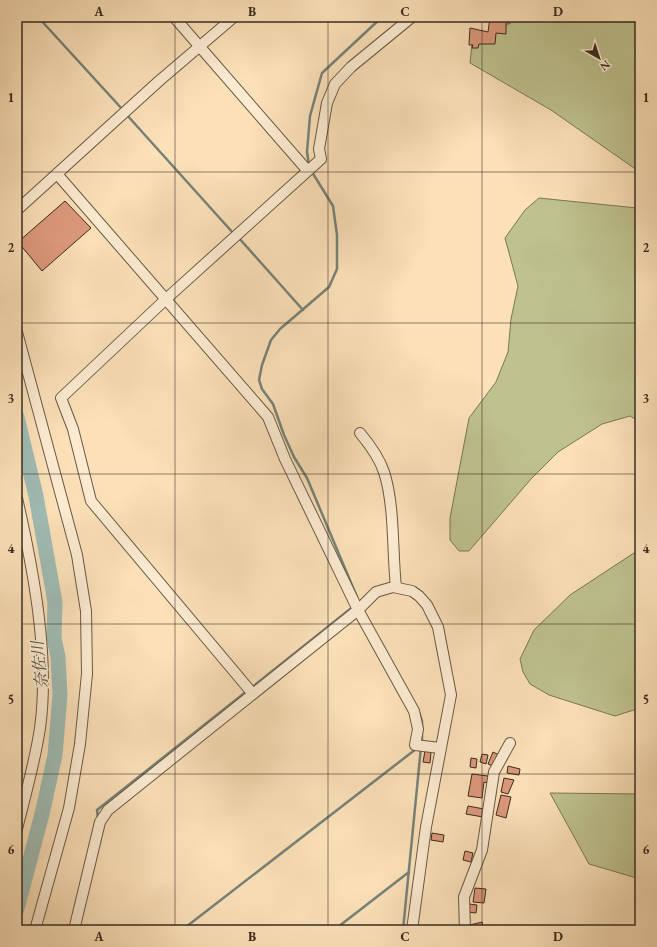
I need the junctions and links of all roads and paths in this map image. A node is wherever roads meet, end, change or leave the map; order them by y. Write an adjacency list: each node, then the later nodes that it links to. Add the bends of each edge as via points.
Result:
1 (174, 17): 4 (street)
2 (234, 17): 4 (street)
3 (412, 17): 5 (street, via 351,67 335,84 327,103 319,149 321,159)
4 (199, 47): 5 (street); 6 (street)
5 (307, 170): 8 (street)
6 (57, 174): 7 (street); 8 (street)
7 (17, 210)
8 (166, 299): 13 (street, via 268,417 285,459); 14 (street, via 61,398 77,444 91,501)
9 (17, 332): 18 (street, via 77,555 86,611 87,674 80,744 69,808)
10 (360, 433): 12 (street, via 374,451 384,472 391,506)
11 (17, 498): 17 (street, via 33,581 42,676 40,726)
12 (396, 588): 13 (street, via 376,592); 16 (street, via 412,591 420,596 438,627 451,695)
13 (358, 610): 14 (street); 16 (street, via 414,711 418,729 415,745)
14 (253, 694): 19 (street, via 108,810 100,822)
15 (510, 743): 21 (street, via 494,772 482,850 464,897)
16 (440, 748): 20 (street, via 424,837)
17 (17, 829)
18 (35, 930)
19 (74, 930)
20 (412, 930)
21 (465, 930)

